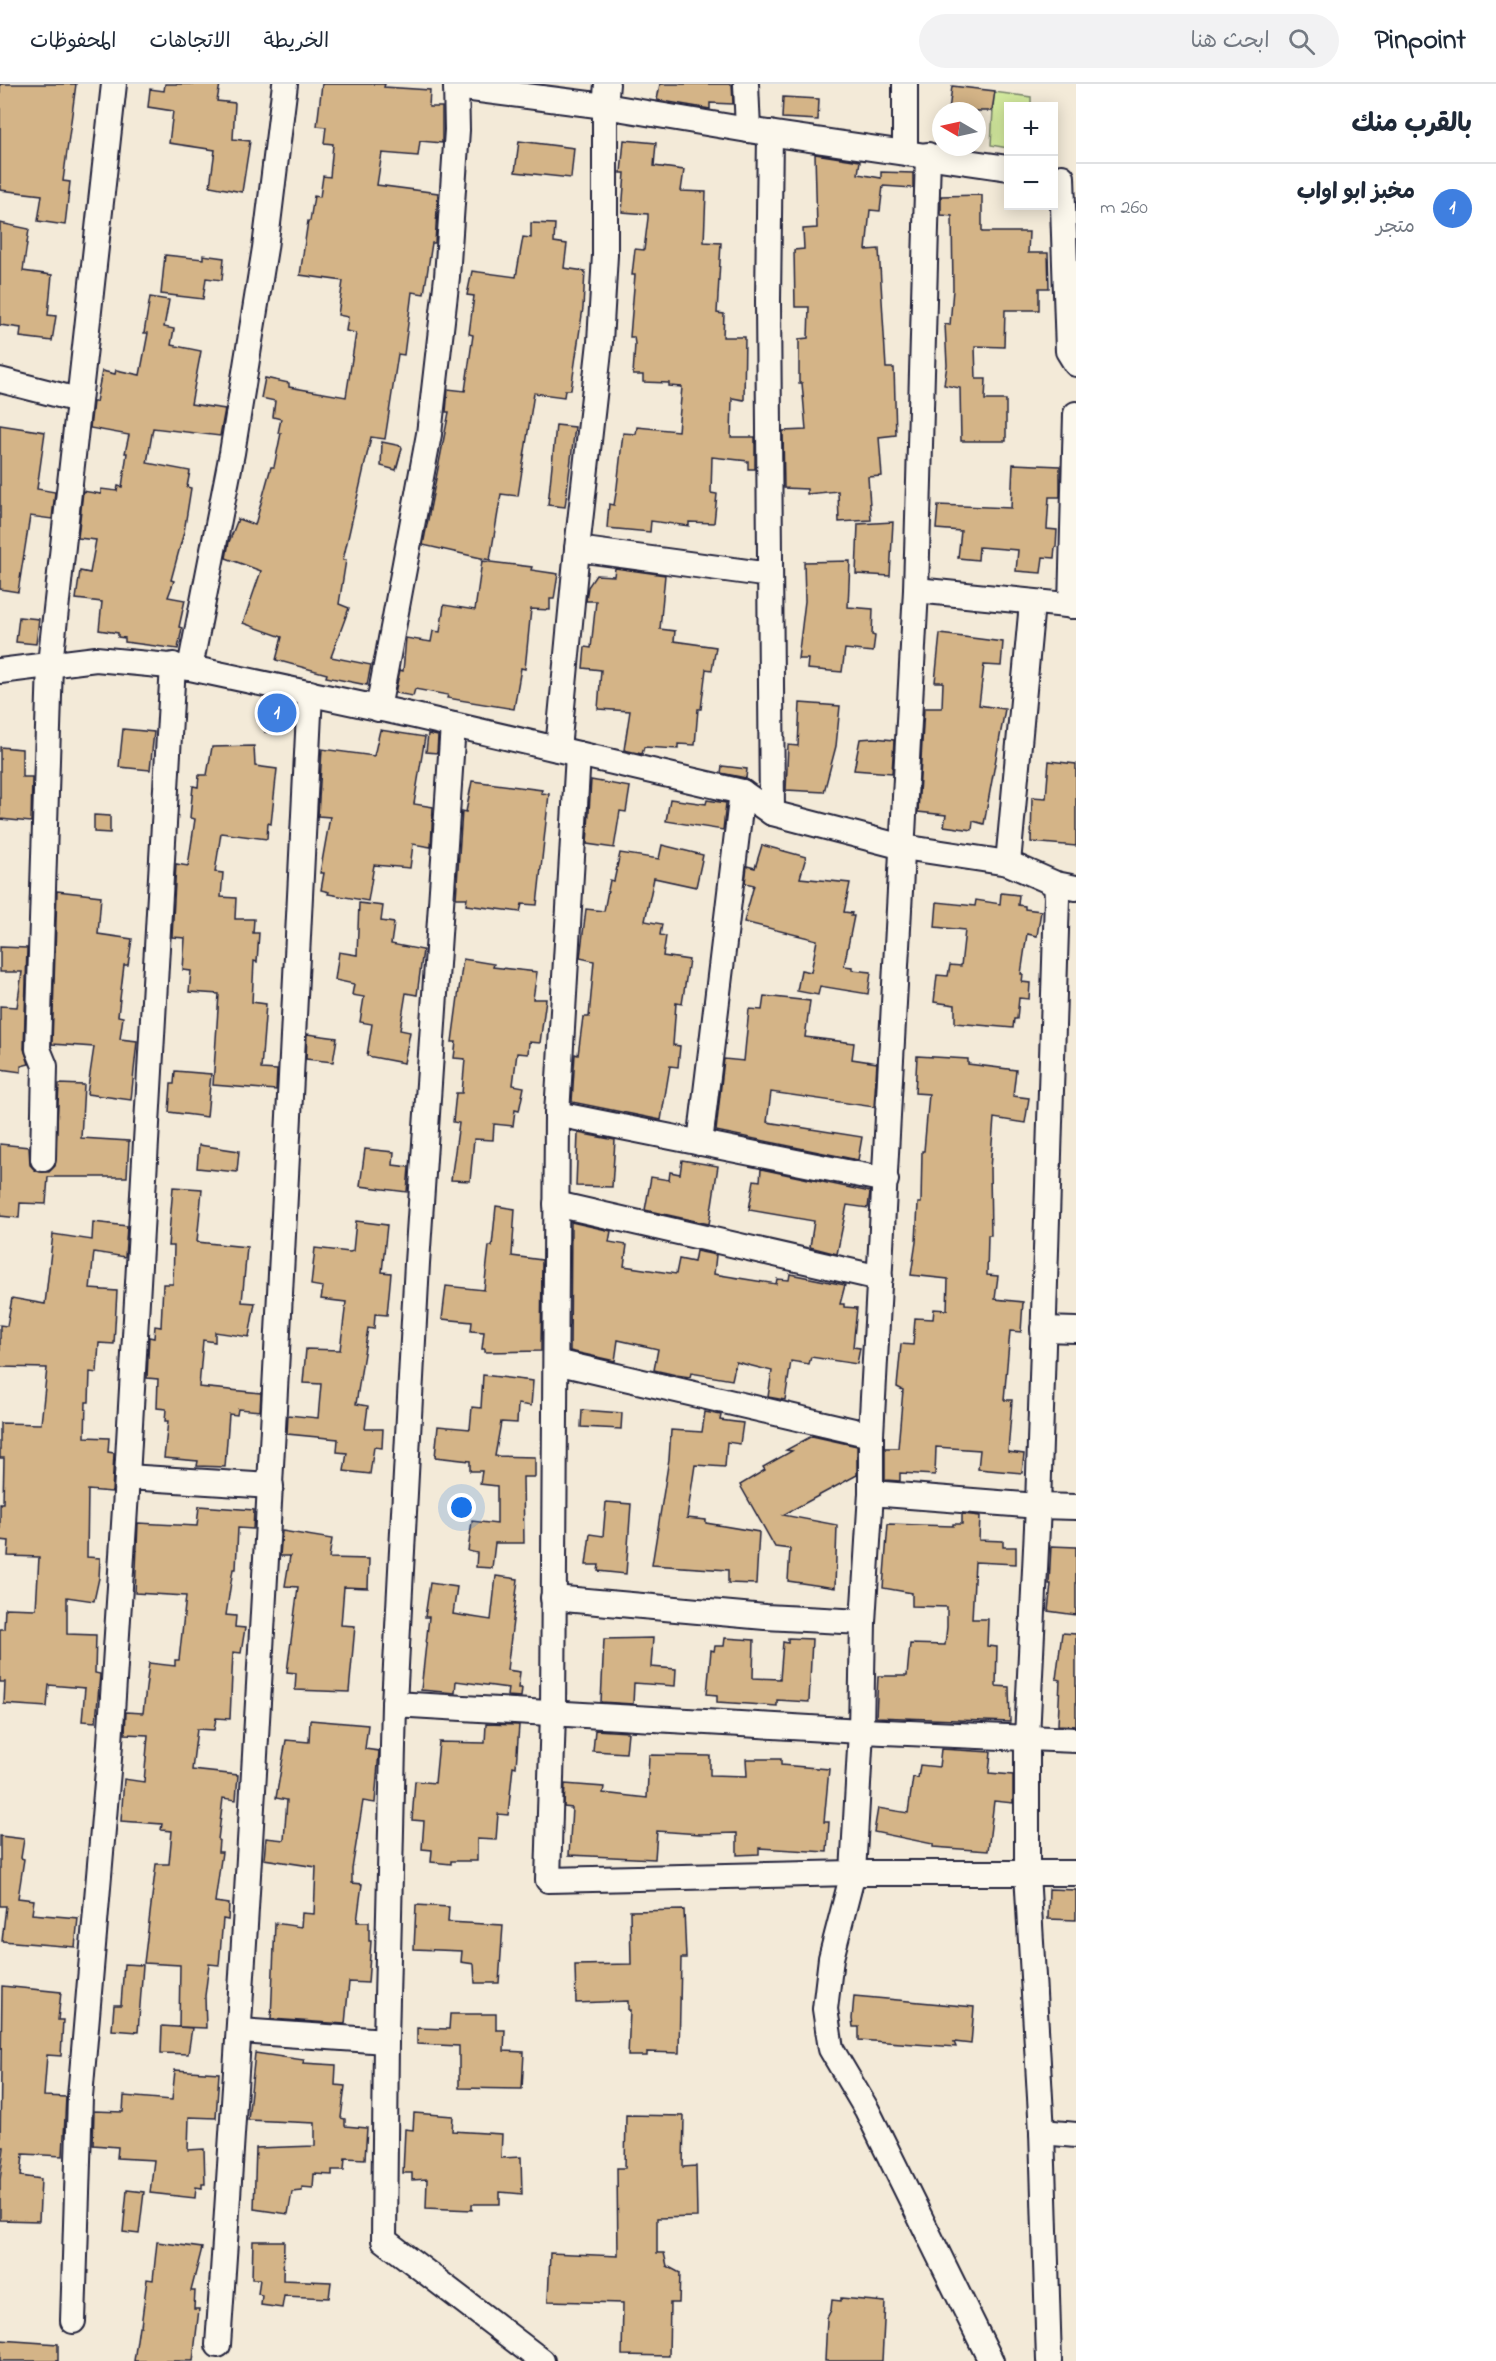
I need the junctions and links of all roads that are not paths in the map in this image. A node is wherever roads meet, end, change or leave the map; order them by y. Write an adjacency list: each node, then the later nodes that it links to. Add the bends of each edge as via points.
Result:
1 (114, 84): 13 (street)
2 (285, 84): 21 (street, via 264,260 232,453)
3 (746, 84): 7 (street)
4 (905, 84): 8 (street)
5 (456, 86): 6 (street); 24 (street, via 457,130 447,277 429,434)
6 (606, 95): 7 (street); 15 (street, via 600,342)
7 (759, 132): 8 (street); 16 (street)
8 (916, 154): 9 (street); 17 (street)
9 (1004, 167)
10 (1064, 177): 11 (street, via 1068,351)
11 (1076, 364)
12 (0, 380): 13 (street)
13 (78, 400): 20 (street)
14 (1076, 414): 19 (street)
15 (577, 549): 16 (street); 26 (street)
16 (770, 575): 28 (street)
17 (916, 590): 18 (street); 29 (street)
18 (1032, 603): 19 (street); 30 (street)
19 (1073, 606)
20 (50, 664): 21 (street, via 96,659); 22 (street); 34 (street, via 38,1049 45,1066)
21 (182, 667): 23 (street); 42 (street)
22 (0, 671)
23 (310, 693): 24 (street); 43 (street)
24 (378, 709): 25 (street)
25 (453, 725): 26 (street); 49 (street, via 417,1263)
26 (568, 752): 27 (street); 32 (street)
27 (742, 792): 28 (street); 33 (street)
28 (772, 813): 29 (street)
29 (903, 847): 30 (street); 35 (street)
30 (1008, 862): 31 (street)
31 (1066, 886): 38 (street, via 1058,898)
32 (557, 1114): 33 (street); 36 (street)
33 (700, 1143): 35 (street)
34 (44, 1159)
35 (886, 1180): 37 (street)
36 (556, 1204): 37 (street); 40 (street)
37 (880, 1278): 41 (street)
38 (1043, 1329): 39 (street); 45 (street)
39 (1076, 1330)
40 (556, 1362): 41 (street); 47 (street)
41 (872, 1435): 44 (street)
42 (127, 1477): 43 (street); 61 (street, via 109,1759 80,2097)
43 (271, 1486): 57 (street)
44 (871, 1493): 45 (street); 48 (street)
45 (1038, 1506): 46 (street); 52 (street)
46 (1076, 1507)
47 (553, 1598): 48 (street); 50 (street)
48 (863, 1622): 51 (street)
49 (394, 1704): 50 (street); 58 (street)
50 (553, 1712): 51 (street); 54 (street, via 548,1880)
51 (861, 1731): 52 (street); 54 (street)
52 (1028, 1738): 53 (street); 55 (street)
53 (1076, 1740)
54 (853, 1873): 55 (street); 64 (street, via 830,1968 825,2008 831,2049 867,2110)
55 (1027, 1873): 56 (street); 59 (street)
56 (1076, 1873)
57 (240, 2031): 58 (street); 62 (street)
58 (386, 2041): 63 (street, via 384,2240)
59 (1042, 2132): 60 (street); 65 (street)
60 (1076, 2135)
61 (73, 2321)
62 (218, 2345)
63 (542, 2361)
64 (991, 2361)
65 (1049, 2361)

